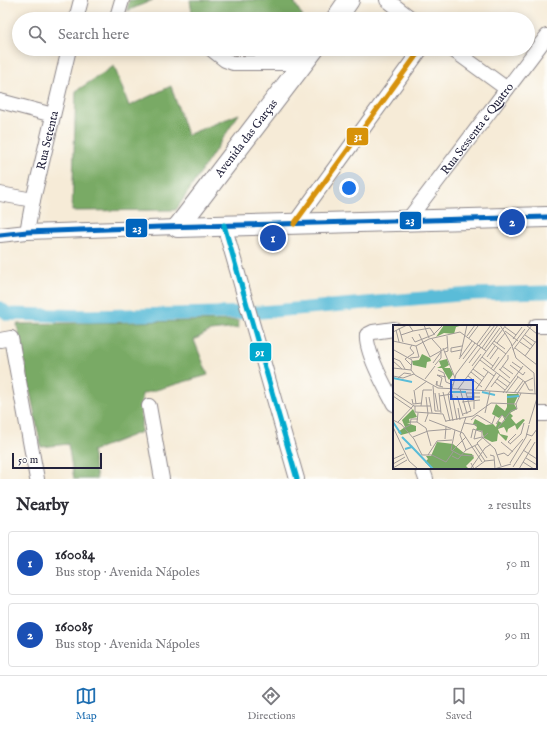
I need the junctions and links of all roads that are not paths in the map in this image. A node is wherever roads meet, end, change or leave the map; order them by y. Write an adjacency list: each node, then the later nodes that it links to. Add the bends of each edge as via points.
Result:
1 (80, 0): 5 (street)
2 (122, 0): 6 (street)
3 (349, 0): 7 (main road)
4 (387, 0): 8 (street)
5 (77, 12)
6 (118, 12)
7 (341, 12)
8 (403, 12)
9 (547, 36): 10 (street, Rua Sessenta e Quatro)
10 (535, 52)
11 (67, 56): 19 (street, Rua Setenta)
12 (220, 56): 13 (street, via 234,63)
13 (309, 56): 26 (main road, Avenida das Garças)
14 (416, 56): 24 (street)
15 (462, 56): 17 (street)
16 (532, 56): 17 (street, Rua Sessenta e Quatro)
17 (507, 89): 23 (street, Rua Sessenta e Quatro)
18 (0, 100): 19 (street)
19 (53, 115): 21 (street, Rua Setenta)
20 (1, 196): 21 (street)
21 (33, 200): 27 (street, Rua Setenta)
22 (545, 214): 23 (main road)
23 (407, 221): 24 (main road)
24 (294, 224): 25 (main road)
25 (224, 225): 26 (main road); 36 (street)
26 (178, 226): 27 (street)
27 (27, 232): 28 (street)
28 (0, 236)
29 (393, 329): 31 (street, via 373,332 367,335 366,340)
30 (6, 339): 34 (street)
31 (393, 402)
32 (149, 406): 35 (street)
33 (422, 469): 37 (street)
34 (37, 479)
35 (162, 479)
36 (298, 479)
37 (426, 479)

